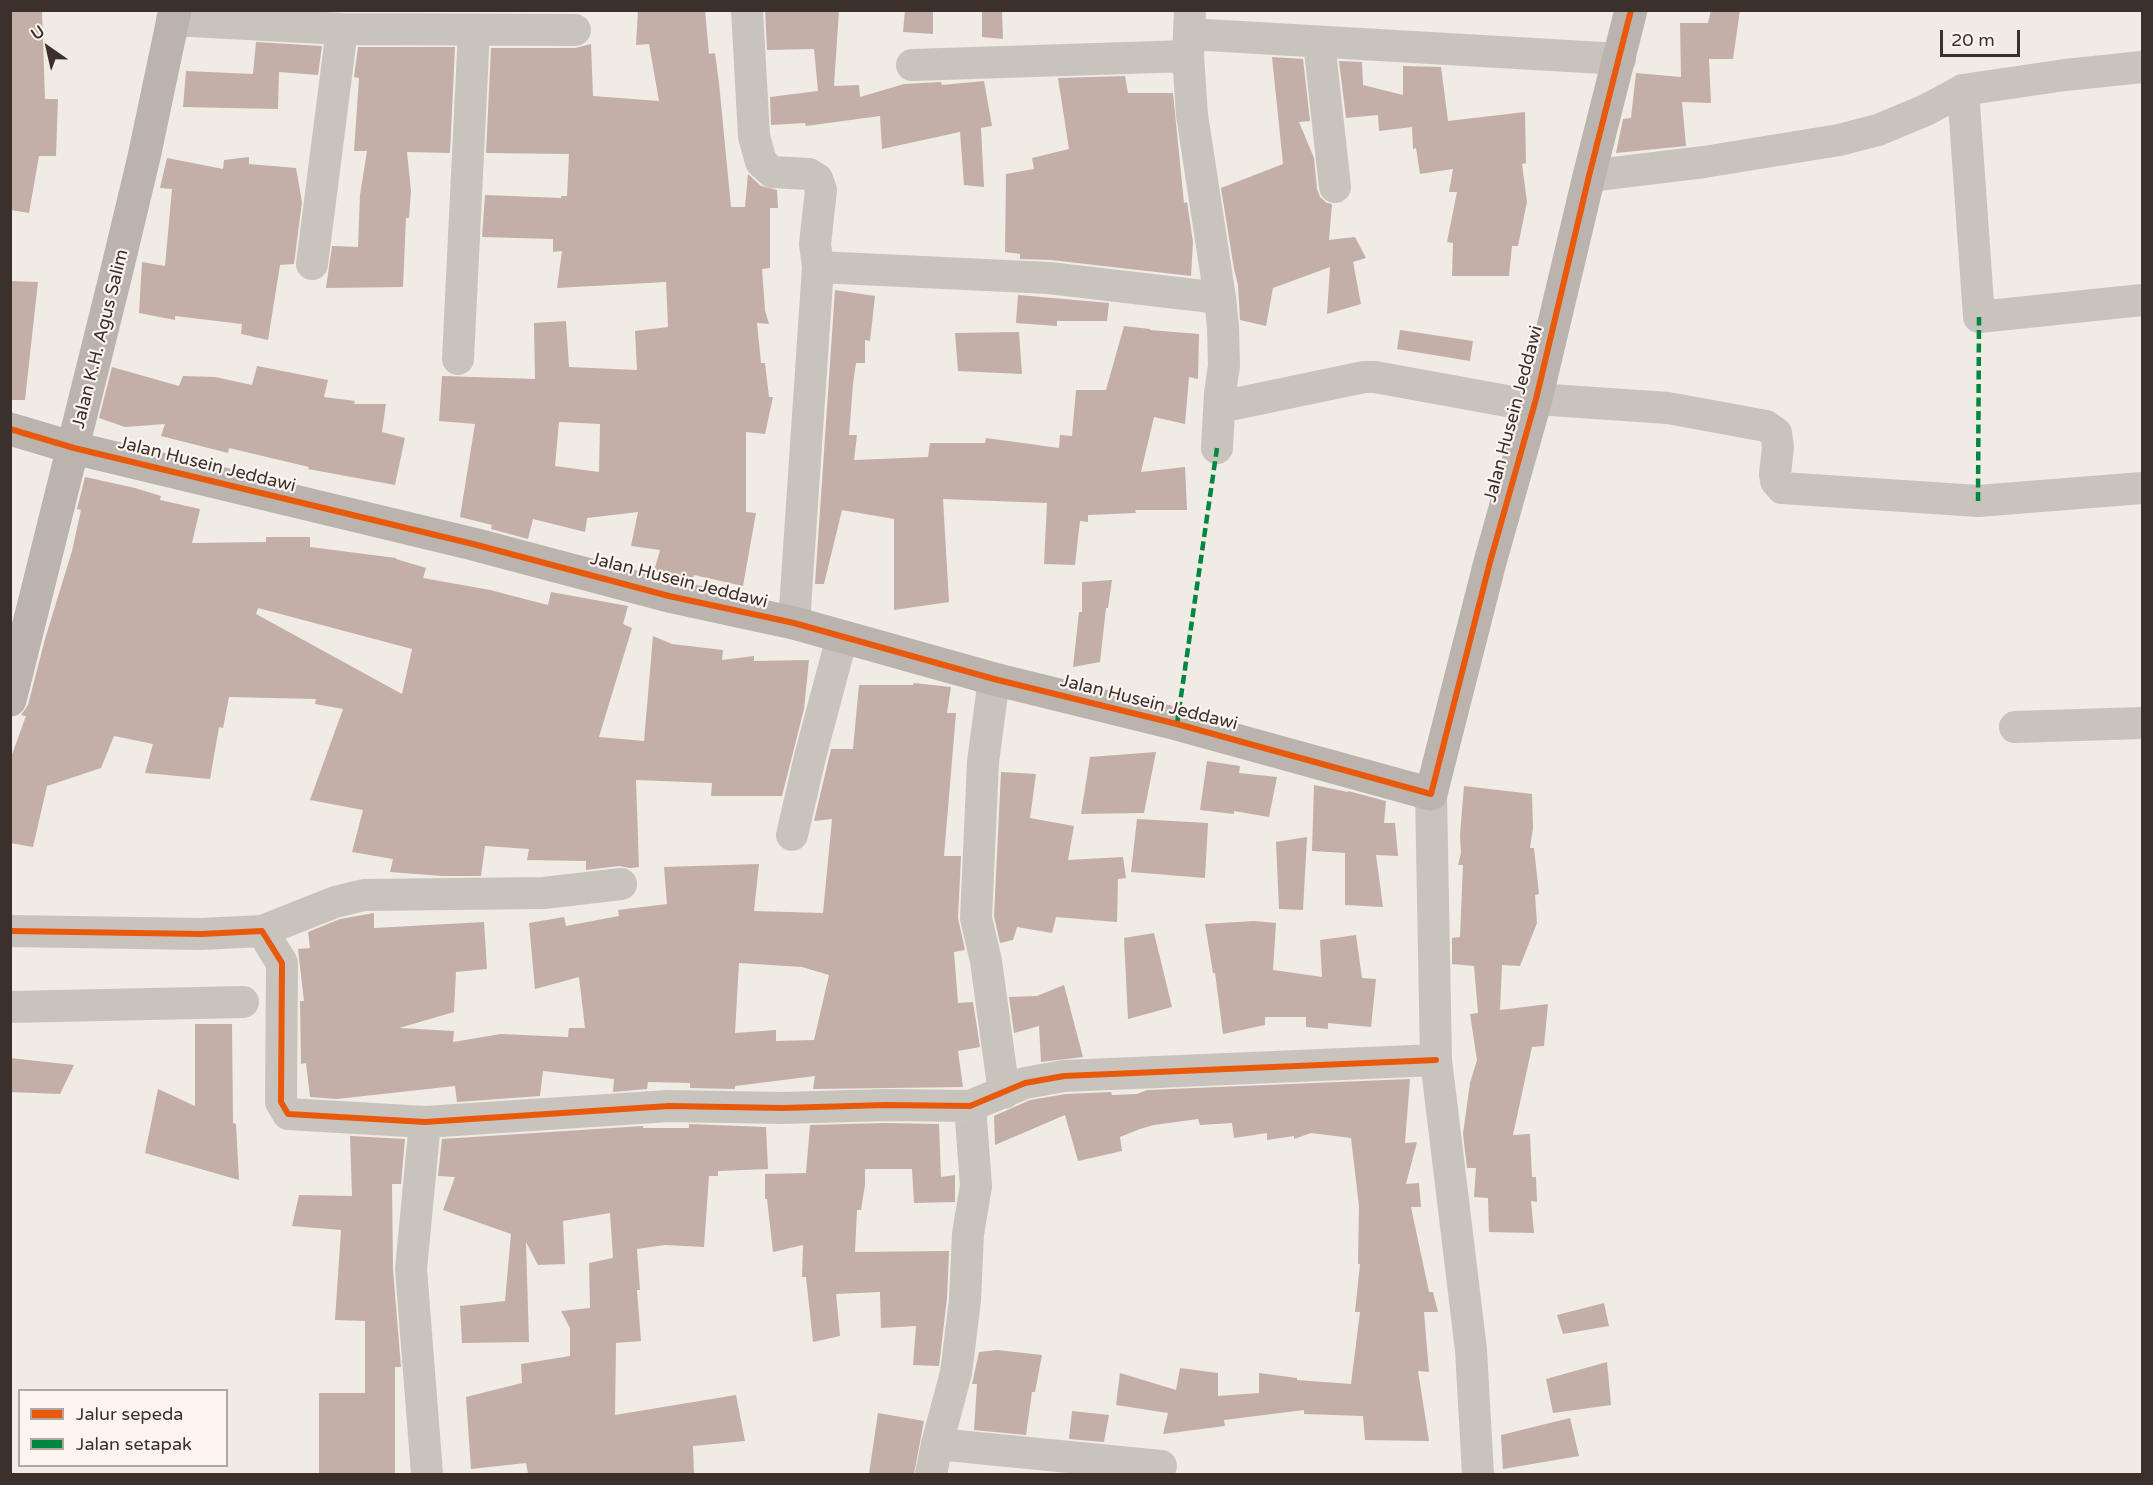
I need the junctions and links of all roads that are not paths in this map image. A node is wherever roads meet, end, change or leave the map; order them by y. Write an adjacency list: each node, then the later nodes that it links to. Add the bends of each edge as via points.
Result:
1 (747, 10): 16 (street, via 754,136 759,156 768,171 809,174 818,182)
2 (1631, 10): 9 (street, Jalan Husein Jeddawi)
3 (173, 15): 4 (street); 23 (street, Jalan K.H. Agus Salim, via 144,157)
4 (342, 29): 6 (street); 15 (street)
5 (576, 30): 6 (street)
6 (474, 31): 19 (street)
7 (1189, 34): 8 (street); 10 (street); 17 (street, via 1192,115)
8 (1319, 42): 9 (street); 14 (street)
9 (1620, 58): 13 (street, Jalan Husein Jeddawi)
10 (912, 65)
11 (2142, 68): 12 (street)
12 (1963, 90): 13 (street, via 1878,130 1839,140); 18 (street, via 1979,316)
13 (1589, 176): 20 (street, Jalan Husein Jeddawi)
14 (1335, 187)
15 (312, 264)
16 (818, 267): 17 (street, via 1049,278); 26 (street)
17 (1220, 298): 21 (street, via 1224,366)
18 (2142, 300)
19 (458, 359)
20 (1535, 402): 21 (street, via 1364,377); 25 (street, via 1668,408 1766,426 1776,433 1775,474 1782,488 1978,501); 32 (street, Jalan Husein Jeddawi)
21 (1220, 406): 24 (street)
22 (10, 429): 23 (street, Jalan Husein Jeddawi)
23 (74, 448): 26 (street, Jalan Husein Jeddawi, via 473,544 669,596); 29 (street, Jalan K.H. Agus Salim)
24 (1217, 448)
25 (2142, 488)
26 (794, 623): 27 (street, Jalan Husein Jeddawi)
27 (842, 637): 28 (street, Jalan Husein Jeddawi); 33 (street)
28 (994, 679): 32 (street, Jalan Husein Jeddawi, via 1177,724); 40 (street, via 982,762 976,918 986,961)
29 (10, 700)
30 (2142, 723): 31 (street)
31 (2015, 727)
32 (1431, 794): 39 (street)
33 (792, 835)
34 (621, 884): 36 (street, via 544,893 364,895 335,902)
35 (10, 931): 36 (street)
36 (262, 931): 42 (street, via 282,963 281,1102 288,1114)
37 (243, 1002): 38 (street)
38 (10, 1007)
39 (1436, 1060): 40 (street, via 1064,1076 1024,1083); 47 (street, via 1471,1350)
40 (1004, 1093): 41 (street)
41 (970, 1106): 42 (street, via 669,1106); 43 (street, via 976,1186 956,1373)
42 (425, 1122): 45 (street, via 411,1269)
43 (937, 1444): 44 (street); 46 (street)
44 (1161, 1466)
45 (427, 1474)
46 (931, 1474)
47 (1478, 1474)

